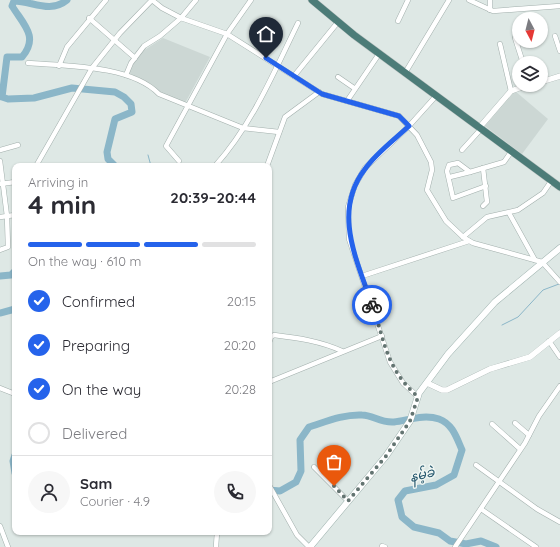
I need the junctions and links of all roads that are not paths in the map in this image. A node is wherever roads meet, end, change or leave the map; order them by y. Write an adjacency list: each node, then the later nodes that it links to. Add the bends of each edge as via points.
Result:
1 (106, 0): 12 (street)
2 (152, 0): 13 (street); 19 (street)
3 (196, 0): 13 (street)
4 (251, 0): 17 (street)
5 (312, 0): 16 (highway)
6 (408, 0): 14 (street)
7 (449, 0): 28 (street)
8 (469, 0): 11 (street)
9 (490, 0): 11 (street)
10 (560, 6): 11 (street)
11 (490, 10)
12 (89, 18): 19 (street); 25 (street, via 67,47)
13 (181, 18): 17 (street); 23 (street, via 144,46)
14 (398, 21)
15 (298, 22): 26 (street)
16 (338, 22): 22 (highway); 30 (street)
17 (227, 34): 26 (street); 39 (street)
18 (555, 36): 21 (street)
19 (114, 41): 23 (street); 27 (street)
20 (500, 44): 35 (street)
21 (560, 51)
22 (379, 54): 28 (highway); 34 (street)
23 (134, 58): 29 (street)
24 (28, 63): 25 (street)
25 (59, 66): 27 (street)
26 (278, 66): 30 (street); 41 (street)
27 (92, 68): 29 (street); 49 (street)
28 (405, 74): 37 (highway)
29 (126, 75): 39 (street, via 138,79 159,94)
30 (294, 76): 36 (street)
31 (560, 76): 33 (street)
32 (338, 77): 34 (street)
33 (548, 80)
34 (354, 88): 38 (street)
35 (511, 91): 42 (street)
36 (320, 92): 38 (street); 43 (street, via 285,117)
37 (436, 96): 40 (street); 42 (highway)
38 (347, 101): 40 (street, via 399,116)
39 (186, 107): 41 (street); 50 (street, via 166,146 177,160)
40 (409, 126): 66 (street, via 417,135 433,166 428,185 430,195 446,221); 72 (street, via 365,168 354,185 348,207 349,239)
41 (243, 128): 43 (street); 51 (street)
42 (480, 129): 46 (street); 47 (highway)
43 (279, 132): 52 (street)
44 (18, 146): 45 (street)
45 (0, 150)
46 (462, 150)
47 (511, 152): 53 (street, via 504,162); 56 (highway)
48 (0, 161): 58 (street)
49 (38, 163)
50 (176, 163)
51 (219, 163)
52 (268, 163)
53 (483, 168): 54 (street); 59 (street)
54 (470, 172): 55 (street); 55 (street, via 461,164 449,165 447,171)
55 (450, 177): 59 (street, via 453,198)
56 (552, 180): 60 (highway); 62 (street, via 543,193)
57 (12, 182): 58 (street)
58 (2, 184): 64 (street)
59 (486, 186): 61 (street, via 487,202)
60 (560, 187)
61 (483, 206)
62 (509, 213): 66 (street, via 502,212 487,217); 70 (street)
63 (12, 215): 64 (street)
64 (7, 216): 65 (street); 69 (street, via 8,246)
65 (0, 217)
66 (463, 237): 67 (street)
67 (469, 241): 70 (street); 72 (street)
68 (560, 248): 71 (main road)
69 (0, 250)
70 (535, 260): 71 (street)
71 (542, 262): 73 (street); 81 (main road, via 495,302 448,354)
72 (362, 276): 76 (street)
73 (559, 282)
74 (560, 333): 77 (street)
75 (272, 336): 78 (street, via 326,344)
76 (382, 336): 78 (street); 85 (street, via 390,362 403,384)
77 (549, 341): 79 (street); 81 (street, via 530,357 490,369 448,390)
78 (342, 351): 80 (street)
79 (560, 357)
80 (272, 381)
81 (427, 383): 85 (main road)
82 (560, 386): 88 (street)
83 (0, 388): 84 (street)
84 (12, 393)
85 (418, 397): 94 (main road, via 411,418 386,456)
86 (515, 423): 88 (street)
87 (492, 424): 89 (street)
88 (529, 435): 89 (street)
89 (520, 449): 92 (street)
90 (476, 465): 92 (street)
91 (314, 467): 94 (street)
92 (499, 481): 95 (street); 96 (street, via 537,509)
93 (272, 489): 101 (street, via 297,535)
94 (348, 501): 101 (main road)
95 (480, 509): 102 (street); 103 (street)
96 (560, 522)
97 (0, 526): 99 (street)
98 (217, 535): 100 (street)
99 (8, 547)
100 (216, 547)
101 (310, 547)
102 (455, 547)
103 (536, 547)

